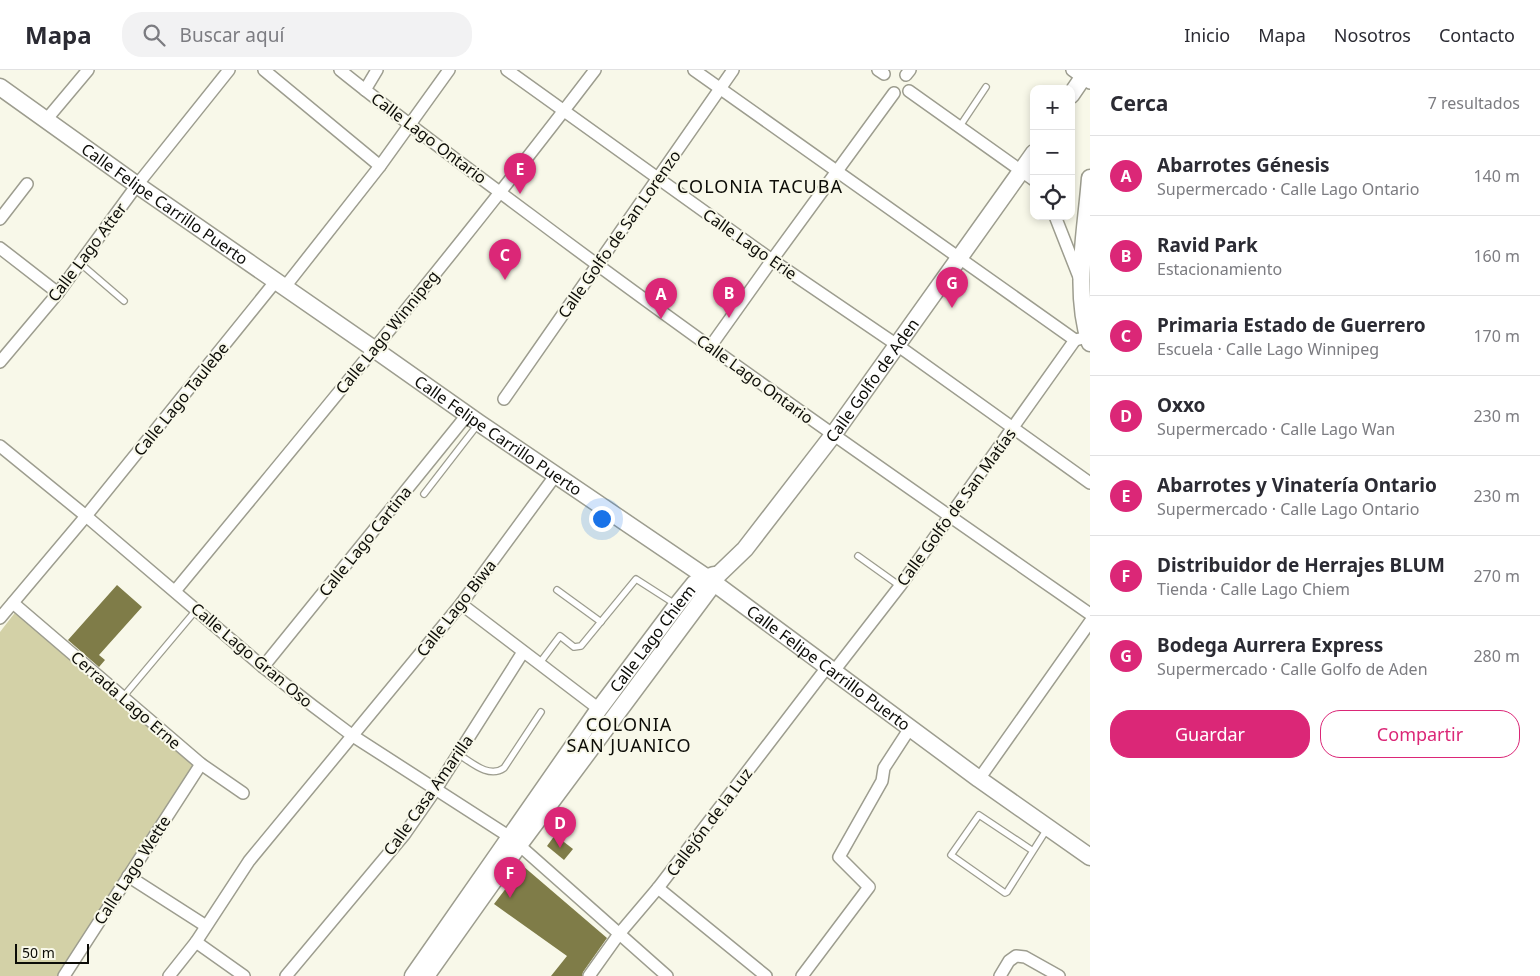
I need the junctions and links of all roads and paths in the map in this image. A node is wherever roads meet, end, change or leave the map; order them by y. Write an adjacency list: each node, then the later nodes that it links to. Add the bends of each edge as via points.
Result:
1 (88, 70): 20 (street)
2 (229, 70): 29 (street, Calle Lago Atter)
3 (264, 70): 23 (street)
4 (340, 70): 16 (street, Calle Lago Ontario)
5 (377, 70): 16 (street)
6 (450, 70): 21 (street, Calle Lago Taulebe)
7 (507, 70): 19 (street, Calle Lago Erie)
8 (595, 70): 19 (street, Calle Lago Winnipeg)
9 (694, 70): 15 (street)
10 (733, 70): 15 (street, Calle Golfo de San Lorenzo)
11 (1083, 75): 14 (street)
12 (0, 86): 20 (street, Calle Felipe Carrillo Puerto)
13 (986, 87): 22 (lane)
14 (1075, 88)
15 (720, 89): 24 (street); 26 (street, Calle Golfo de San Lorenzo)
16 (365, 90): 21 (street, Calle Lago Ontario)
17 (909, 91): 22 (street)
18 (894, 93): 24 (street)
19 (564, 111): 26 (street, Calle Lago Erie); 30 (street, Calle Lago Winnipeg)
20 (46, 120): 29 (street, Calle Felipe Carrillo Puerto)
21 (410, 126): 23 (street, Calle Lago Taulebe); 30 (street, Calle Lago Ontario)
22 (960, 126): 25 (street)
23 (380, 166): 39 (street, Calle Lago Taulebe)
24 (836, 170): 34 (street); 35 (street)
25 (1028, 176): 34 (street, Calle Golfo de Aden)
26 (658, 178): 35 (street, Calle Lago Erie); 37 (street, Calle Golfo de San Lorenzo)
27 (1090, 178): 38 (street)
28 (26, 184): 31 (street)
29 (137, 185): 36 (street, Calle Lago Atter); 39 (street, Calle Felipe Carrillo Puerto)
30 (500, 192): 37 (street, Calle Lago Ontario); 45 (street, Calle Lago Winnipeg)
31 (0, 219)
32 (1057, 220): 38 (street)
33 (0, 248): 40 (street)
34 (959, 259): 42 (street); 43 (street, Calle Golfo de Aden)
35 (772, 260): 43 (street, Calle Lago Erie); 44 (street)
36 (80, 264): 40 (street, Calle Lago Atter); 41 (lane)
37 (596, 265): 44 (street, Calle Lago Ontario); 47 (street, Calle Golfo de San Lorenzo)
38 (1081, 283): 42 (street)
39 (280, 285): 45 (street, Calle Felipe Carrillo Puerto); 55 (street, Calle Lago Taulebe)
40 (58, 293): 46 (street, Calle Lago Atter)
41 (124, 301)
42 (1084, 340): 49 (street, Calle Golfo de San Matías)
43 (897, 345): 49 (street, Calle Lago Erie); 50 (street, Calle Golfo de Aden)
44 (710, 347): 50 (street, Calle Lago Ontario)
45 (374, 349): 48 (street, Calle Felipe Carrillo Puerto); 61 (street, Calle Lago Winnipeg)
46 (0, 362)
47 (504, 399)
48 (473, 419): 52 (street, Calle Felipe Carrillo Puerto); 54 (lane); 72 (street, Calle Lago Cartina)
49 (1012, 428): 53 (street, Calle Lago Erie); 56 (street, Calle Golfo de San Matías)
50 (833, 435): 56 (street, Calle Lago Ontario); 58 (street, Calle Golfo de Aden, via 745,549)
51 (0, 446): 55 (street, Calle Lago Gran Oso)
52 (555, 476): 58 (street, Calle Felipe Carrillo Puerto); 63 (street, Calle Lago Biwa)
53 (1090, 483)
54 (424, 494)
55 (86, 516): 61 (street, Calle Lago Gran Oso); 62 (street, Calle Lago Taulebe)
56 (950, 516): 59 (street, Calle Golfo de San Matías); 66 (street, Calle Lago Ontario)
57 (858, 556): 59 (lane)
58 (713, 578): 64 (street, Calle Lago Chiem, via 694,584); 73 (street, Calle Felipe Carrillo Puerto); 85 (street, Calle Lago Chiem)
59 (900, 586): 73 (street, Calle Golfo de San Matías)
60 (557, 590): 68 (lane)
61 (176, 591): 65 (street, Calle Lago Gran Oso)
62 (13, 603): 67 (street, Calle Lago Taulebe); 74 (street, Cerrada Lago Erne)
63 (461, 604): 70 (street); 78 (street, Calle Lago Biwa)
64 (677, 605): 68 (lane, via 636,579); 75 (street, Calle Lago Chiem)
65 (197, 609): 72 (street, Calle Lago Gran Oso); 74 (lane)
66 (1090, 614)
67 (0, 618)
68 (601, 622): 71 (lane, via 578,648 560,636)
69 (1090, 622): 81 (street)
70 (523, 652): 71 (street); 79 (street, Calle Casa Amarilla)
71 (539, 664): 75 (street)
72 (263, 666): 78 (street, Calle Lago Gran Oso)
73 (831, 668): 77 (street, Calle Felipe Carrillo Puerto); 89 (street, Callejón de la Luz)
74 (123, 697): 80 (street, Cerrada Lago Erne)
75 (599, 709): 85 (street, Calle Lago Chiem)
76 (541, 712): 79 (lane, via 499,772 489,772)
77 (910, 728): 81 (street, Calle Felipe Carrillo Puerto); 93 (street, via 884,768 882,781 839,857 869,887)
78 (353, 736): 82 (street, Calle Lago Gran Oso); 90 (street, Calle Lago Biwa, via 249,861)
79 (458, 754): 82 (street, Calle Casa Amarilla)
80 (201, 764): 83 (street, Cerrada Lago Erne); 88 (street, Calle Lago Wette)
81 (979, 779): 84 (street, Calle Felipe Carrillo Puerto)
82 (436, 789): 85 (street, Calle Lago Gran Oso); 97 (street, Calle Casa Amarilla, via 404,835)
83 (243, 793)
84 (1048, 828): 86 (lane); 87 (street, Calle Felipe Carrillo Puerto)
85 (515, 841): 91 (street, Calle Lago Gran Oso); 98 (street, Calle Lago Chiem); 99 (street, Calle Lago Chiem)
86 (1033, 851): 86 (lane, via 979,815 951,855 1005,893)
87 (1090, 857)
88 (128, 876): 90 (street); 95 (street, Calle Lago Wette)
89 (658, 888): 91 (street, Callejón de la Luz); 102 (street)
90 (206, 926): 92 (street, Calle Lago Biwa)
91 (619, 934): 100 (street, Callejón de la Luz); 101 (street, Calle Lago Gran Oso)
92 (196, 942): 94 (street); 96 (street, Calle Lago Biwa)
93 (804, 973): 103 (street)
94 (237, 974)
95 (64, 976)
96 (169, 976)
97 (286, 976)
98 (412, 976)
99 (426, 976)
100 (589, 976)
101 (667, 976)
102 (766, 976)
103 (817, 976)
104 (1000, 976): 105 (street, via 1016,956 1025,957)
105 (1059, 976)

